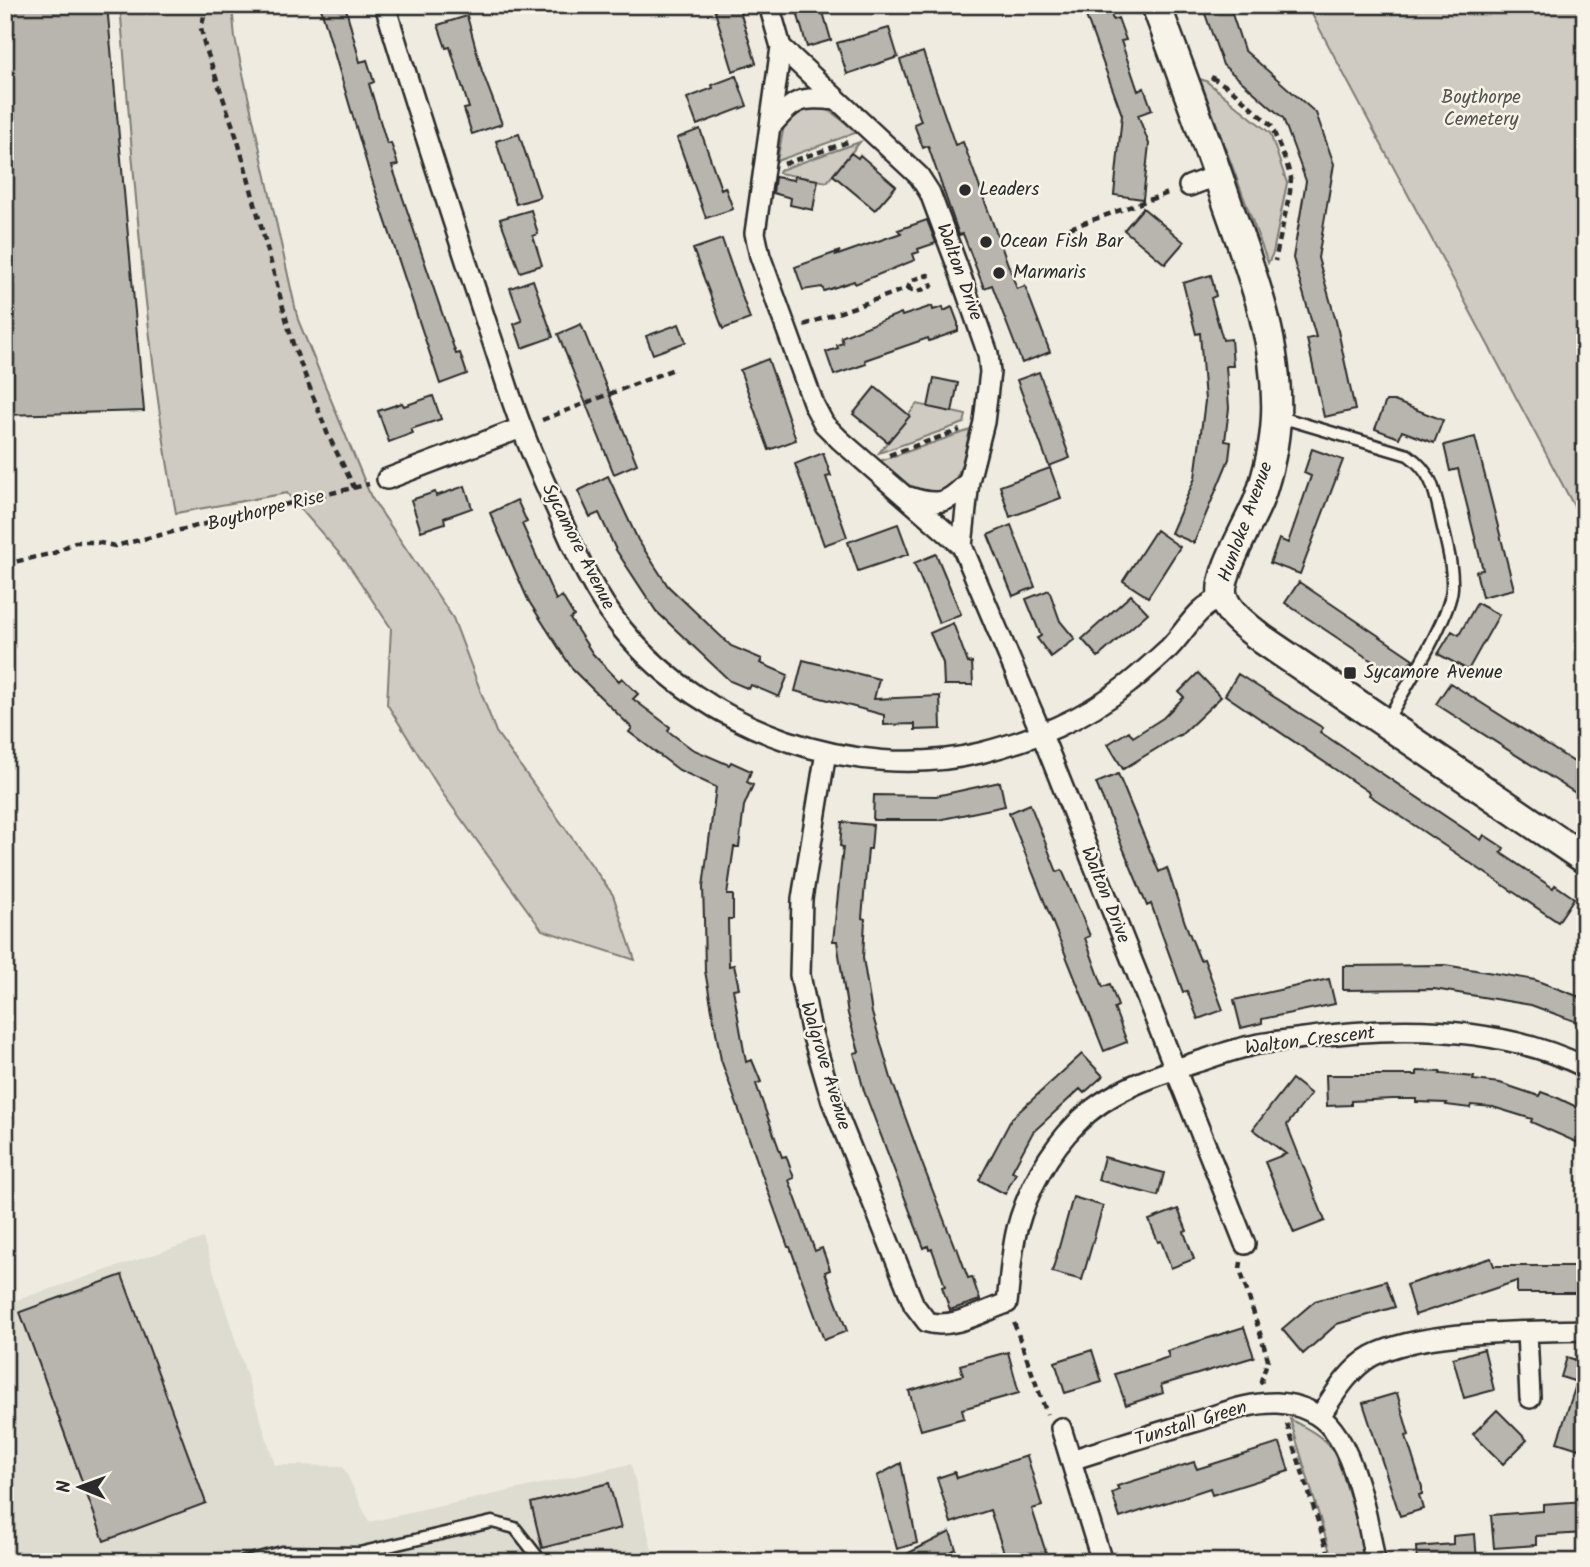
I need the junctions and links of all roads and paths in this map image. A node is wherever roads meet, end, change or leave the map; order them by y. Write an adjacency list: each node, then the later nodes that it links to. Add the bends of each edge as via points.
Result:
1 (207, 5): 24 (path, via 201,28 204,43 238,141 293,344 328,435)
2 (385, 5): 20 (street, Sycamore Avenue)
3 (769, 5): 5 (street, Walton Drive)
4 (1156, 5): 6 (street, Hunloke Avenue)
5 (781, 47): 7 (street, Walton Drive); 8 (street, Walton Drive)
6 (1180, 71): 11 (street, Hunloke Avenue); 14 (path, via 1201,71 1231,89 1271,125 1287,165 1290,192 1275,264)
7 (836, 100): 8 (street, via 797,101); 9 (street, Walton Drive)
8 (771, 126): 10 (street, Walton Drive)
9 (875, 133): 10 (path); 19 (street, Walton Drive, via 930,193 988,354)
10 (763, 172): 16 (street, Walton Drive, via 755,233)
11 (1218, 175): 12 (street); 14 (street, Hunloke Avenue)
12 (1189, 186): 13 (path)
13 (1070, 228)
14 (1252, 275): 18 (street, Hunloke Avenue, via 1272,352)
15 (908, 288): 15 (path, via 912,280 928,275 932,286 916,292); 16 (path)
16 (786, 330): 21 (street, Walton Drive, via 824,424)
17 (674, 369): 20 (path)
18 (1276, 416): 28 (street, Hunloke Avenue, via 1260,497 1224,575); 29 (lane, via 1408,455 1422,465 1432,481 1452,567 1452,592 1445,614)
19 (984, 422): 21 (path); 23 (street, Walton Drive)
20 (521, 428): 22 (street); 31 (street, Sycamore Avenue, via 588,575 632,640 710,705 757,728)
21 (866, 463): 25 (street, Walton Drive)
22 (387, 479): 24 (path, Boythorpe Rise)
23 (969, 481): 25 (street, Walton Drive, via 942,502 928,503); 26 (street, Walton Drive)
24 (355, 489): 27 (path, Boythorpe Rise, via 115,547 75,542 54,553)
25 (901, 494): 26 (street, Walton Drive)
26 (962, 547): 30 (street, Walton Drive)
27 (5, 564)
28 (1223, 598): 29 (street, Hunloke Avenue, via 1262,639); 30 (street, Sycamore Avenue, via 1206,605 1170,646 1126,685)
29 (1385, 723): 32 (street, Hunloke Avenue)
30 (1042, 735): 31 (street, Sycamore Avenue, via 936,761 896,762); 34 (street, Walton Drive)
31 (826, 752): 36 (street, Walgrove Avenue, via 802,899 800,975 832,1101 914,1305 927,1322 958,1321)
32 (1585, 859)
33 (1585, 1067): 34 (street, Walton Crescent, via 1514,1041 1407,1031 1338,1033 1251,1045)
34 (1174, 1070): 35 (street, Walton Drive); 36 (street, Walton Crescent, via 1101,1104 1062,1141 1023,1209)
35 (1245, 1244): 40 (path, via 1240,1269 1268,1359 1261,1381)
36 (1007, 1303): 42 (path, via 1048,1416)
37 (1585, 1330): 38 (street)
38 (1527, 1332): 39 (street); 41 (street, via 1409,1343 1371,1357 1342,1382)
39 (1530, 1398)
40 (1274, 1403): 41 (street, Tunstall Green); 43 (street, Tunstall Green, via 1243,1407); 47 (path, via 1287,1423)
41 (1320, 1416): 48 (street, via 1343,1444)
42 (1061, 1428): 43 (street)
43 (1071, 1460): 46 (street)
44 (537, 1556): 45 (lane, via 515,1528 492,1522 359,1553 282,1552)
45 (243, 1562)
46 (1102, 1562)
47 (1331, 1562)
48 (1375, 1562)

